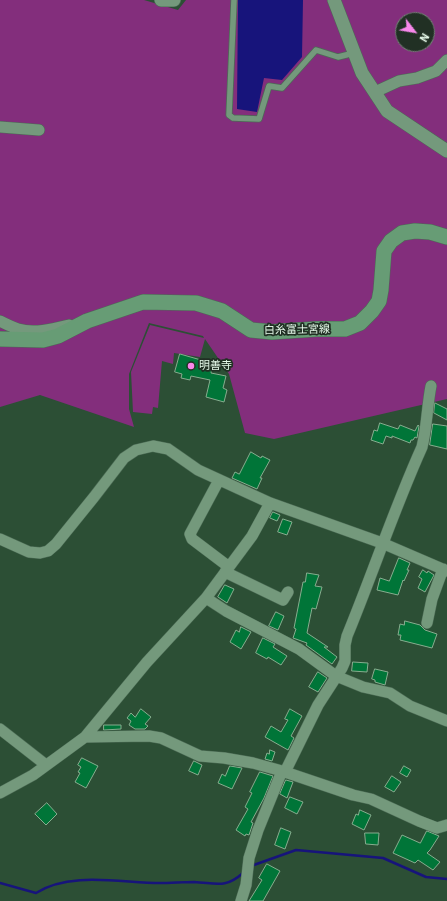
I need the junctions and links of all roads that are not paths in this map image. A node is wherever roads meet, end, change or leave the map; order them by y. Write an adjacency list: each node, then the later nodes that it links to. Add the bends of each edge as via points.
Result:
1 (161, 0): 2 (street)
2 (174, 0)
3 (234, 0): 5 (lane, via 229,115 233,118 259,119 269,86 282,88 316,50 338,57)
4 (334, 0): 5 (street)
5 (354, 53): 7 (street, via 362,73)
6 (447, 60): 7 (street, via 436,71 399,81)
7 (375, 92): 10 (street, via 387,111)
8 (0, 127): 9 (street)
9 (39, 130)
10 (447, 151)
11 (447, 236): 13 (main road, 白糸富士宮線, via 415,231 402,233 391,241 384,251 379,301 360,323 345,329 272,332 252,330 222,311 196,303 143,302)
12 (0, 321): 13 (street, via 19,330 34,331 51,330)
13 (87, 321): 14 (main road, 白糸富士宮線, via 58,336 43,340)
14 (0, 339)
15 (430, 386): 19 (street, via 426,432 422,447)
16 (219, 480): 17 (street); 18 (street, via 198,470 168,449 152,446 136,450 124,458 48,551 29,552); 20 (street, via 190,534 192,539)
17 (270, 503): 19 (street); 20 (street, via 252,536)
18 (0, 539)
19 (382, 542): 21 (street); 25 (street, via 370,581 347,636 345,661)
20 (227, 569): 22 (street, via 283,600); 23 (street)
21 (445, 570): 24 (street, via 432,599)
22 (288, 592)
23 (206, 598): 25 (street, via 299,649); 28 (street, via 147,662)
24 (427, 623)
25 (336, 676): 26 (street, via 363,687 390,693 410,706); 30 (street)
26 (447, 721)
27 (0, 729): 29 (street)
28 (85, 737): 29 (street); 30 (street, via 161,738 200,756 253,763)
29 (46, 765): 31 (street, via 34,775)
30 (283, 771): 32 (street, via 371,799 437,828); 33 (street, via 251,851)
31 (0, 793)
32 (447, 825)
33 (241, 901)

